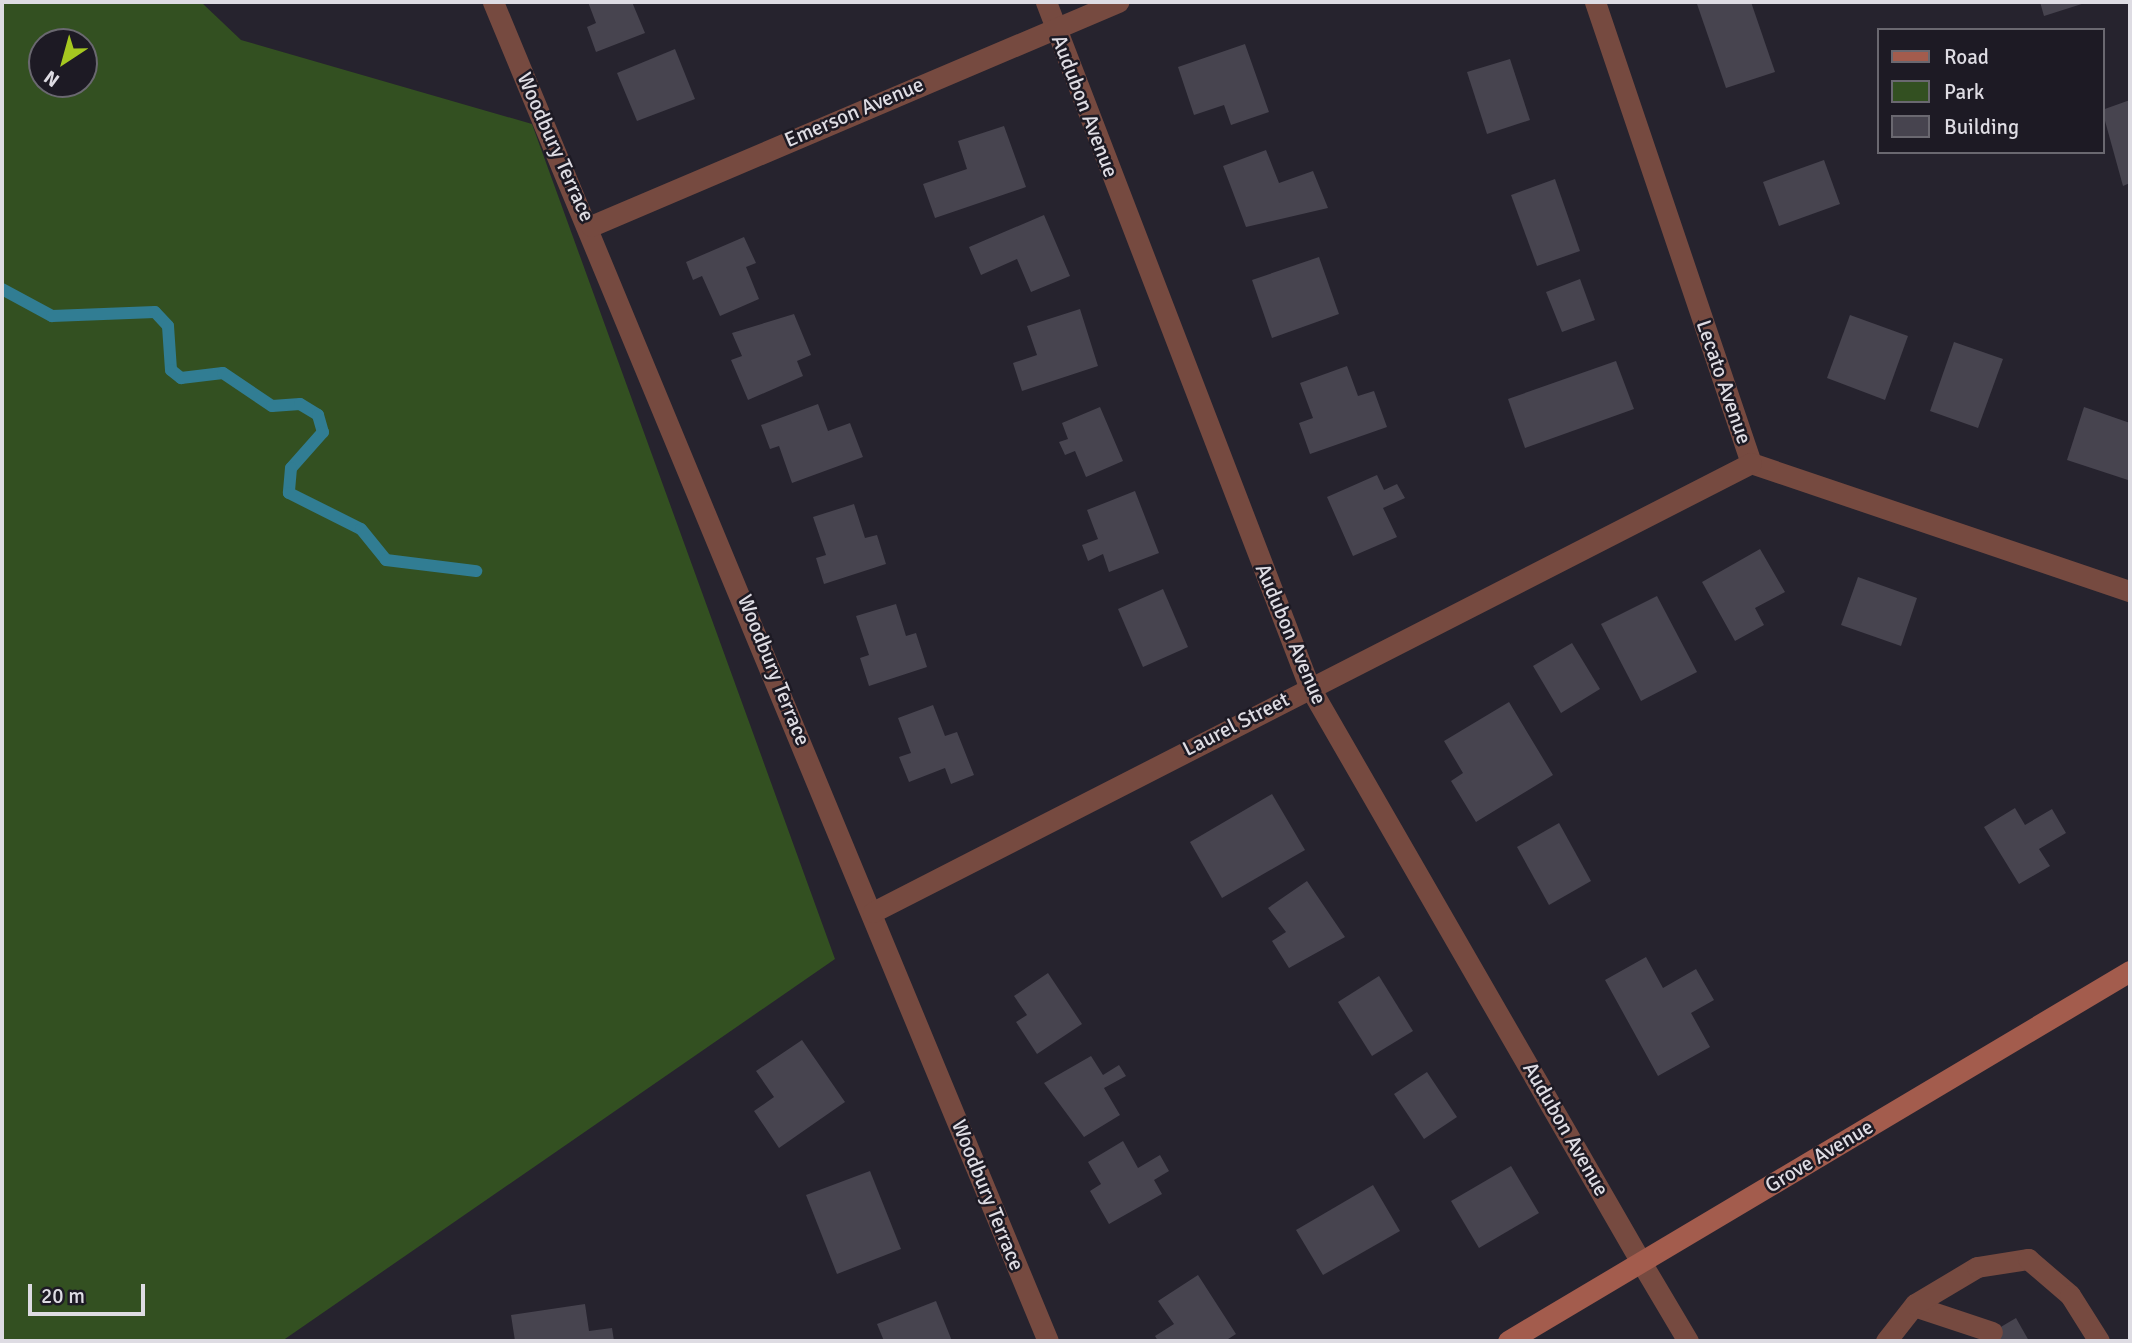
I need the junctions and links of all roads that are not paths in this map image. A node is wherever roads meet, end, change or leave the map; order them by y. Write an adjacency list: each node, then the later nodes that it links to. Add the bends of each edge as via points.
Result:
1 (493, 2): 6 (street, Woodbury Terrace)
2 (1046, 2): 5 (street, Audubon Avenue)
3 (1118, 2): 5 (street, Emerson Avenue)
4 (1595, 2): 7 (street, Lecato Avenue)
5 (1054, 26): 6 (street, Emerson Avenue); 9 (street, Audubon Avenue)
6 (591, 226): 10 (street, Woodbury Terrace)
7 (1751, 463): 8 (street, Lecato Avenue); 9 (street, Laurel Street)
8 (2130, 591)
9 (1309, 686): 10 (street, Laurel Street); 12 (street, Audubon Avenue)
10 (873, 912): 15 (street, Woodbury Terrace)
11 (2130, 971): 12 (main road, Grove Avenue)
12 (1641, 1262): 16 (main road, Grove Avenue); 17 (street, Audubon Avenue)
13 (1913, 1306): 14 (street); 18 (street); 19 (street, via 1977,1267 2028,1259 2070,1295)
14 (1992, 1332)
15 (1048, 1341)
16 (1508, 1341)
17 (1688, 1341)
18 (1886, 1341)
19 (2099, 1341)

